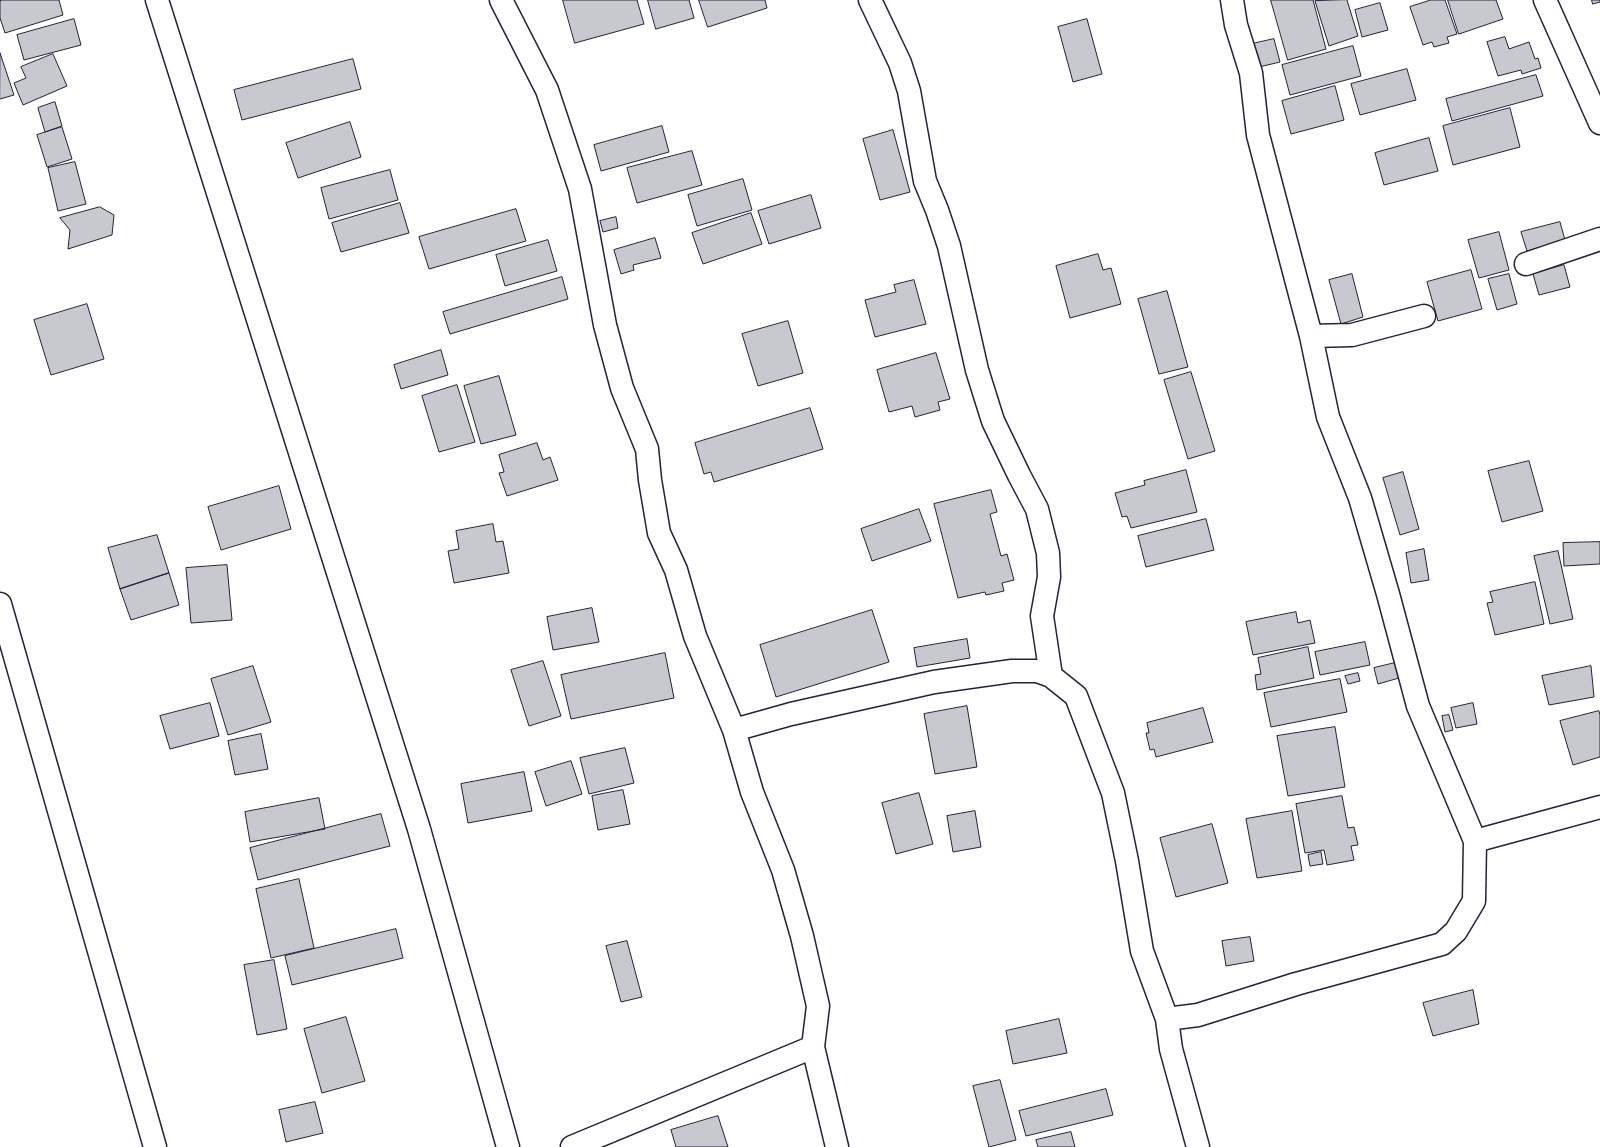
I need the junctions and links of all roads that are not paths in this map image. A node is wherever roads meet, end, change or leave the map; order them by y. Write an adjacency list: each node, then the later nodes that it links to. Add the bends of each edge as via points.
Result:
1 (157, 0): 19 (street, via 419,829)
2 (501, 0): 13 (street, via 547,90 580,190 605,325 622,388 647,450 659,533 676,570 695,636)
3 (870, 0): 12 (street, via 900,63 909,91 925,181 949,246 977,370 993,421 1037,509 1048,553 1049,576 1042,616)
4 (1232, 0): 10 (street, via 1236,25 1251,73 1258,135)
5 (1544, 0): 6 (street)
6 (1600, 123)
7 (1600, 238): 8 (street)
8 (1526, 264)
9 (1424, 316): 10 (street, via 1352,335)
10 (1311, 336): 15 (street, via 1328,417 1360,498 1418,706)
11 (0, 604): 18 (street)
12 (1051, 676): 13 (street, via 1037,671 1012,671 934,682 791,714); 16 (street, via 1076,696 1113,792 1142,951)
13 (734, 730): 17 (street, via 752,792 783,870 802,936 818,1006)
14 (1600, 807): 15 (street)
15 (1475, 841): 16 (street, via 1474,900 1456,931 1442,944 1296,984 1198,1015)
16 (1167, 1019): 22 (street, via 1171,1049)
17 (813, 1047): 20 (street); 21 (street)
18 (155, 1147)
19 (508, 1147)
20 (572, 1147)
21 (837, 1147)
22 (1198, 1147)

